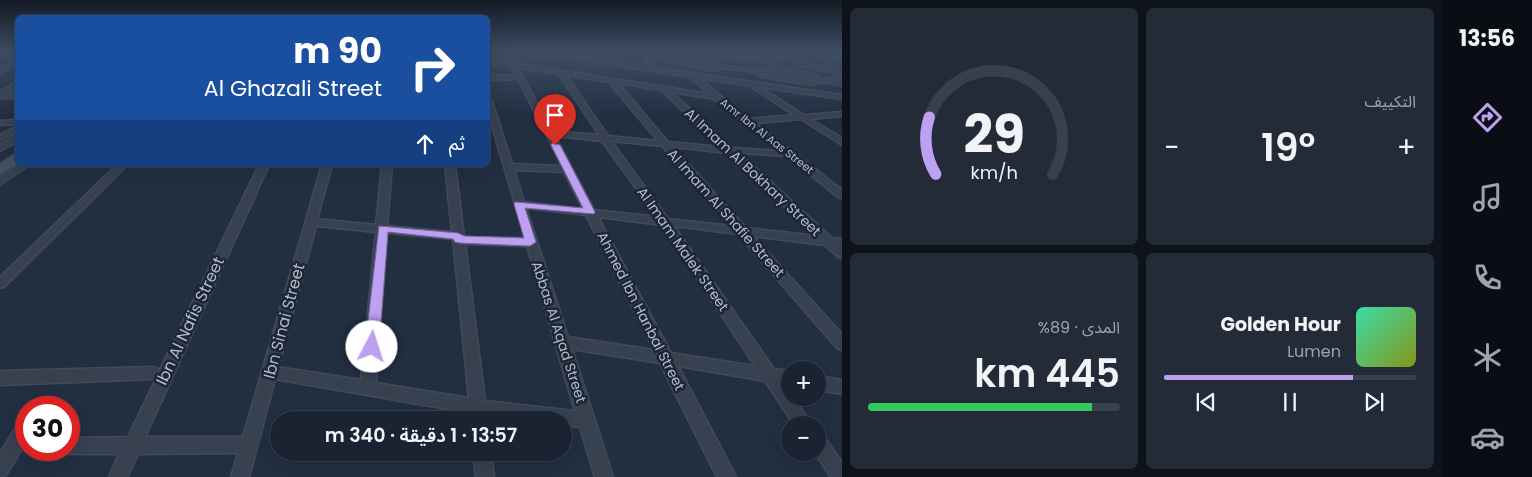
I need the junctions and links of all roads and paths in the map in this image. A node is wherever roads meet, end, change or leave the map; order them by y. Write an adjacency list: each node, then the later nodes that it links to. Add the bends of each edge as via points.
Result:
1 (518, 73): 8 (street, Ahmed Ibn Hanbal Street)
2 (563, 73): 29 (street, Al Imam Malek Street)
3 (569, 73): 10 (street)
4 (681, 73): 7 (street)
5 (743, 73): 12 (street)
6 (762, 73): 11 (street, via 777,79 814,84 818,80)
7 (692, 75): 12 (street); 17 (street, Amr Ibn Al Aas Street)
8 (520, 77): 9 (street); 27 (street, Ahmed Ibn Hanbal Street)
9 (490, 78)
10 (612, 81): 14 (street); 32 (street, Al Imam Al Shafie Street)
11 (841, 81)
12 (746, 83): 18 (street); 22 (street)
13 (15, 85): 15 (street)
14 (664, 89): 17 (street); 34 (street, Al Imam Al Bokhary Street)
15 (0, 96): 16 (street)
16 (15, 96): 19 (street)
17 (717, 97): 23 (street, Amr Ibn Al Aas Street)
18 (842, 97)
19 (0, 104)
20 (490, 108): 45 (street, Abbas Al Aqad Street)
21 (842, 114): 22 (street)
22 (804, 117): 23 (street); 30 (street)
23 (748, 121): 36 (street, Amr Ibn Al Aas Street)
24 (15, 122): 25 (street)
25 (0, 123)
26 (15, 130): 28 (street)
27 (549, 133): 29 (street); 47 (street, Ahmed Ibn Hanbal Street)
28 (0, 138)
29 (604, 138): 32 (street); 54 (street, Al Imam Malek Street)
30 (840, 138)
31 (15, 140): 33 (street)
32 (665, 144): 34 (street); 56 (street, Al Imam Al Shafie Street)
33 (0, 148)
34 (728, 150): 36 (street); 59 (street, Al Imam Al Bokhary Street)
35 (15, 151): 37 (main road)
36 (791, 154): 49 (street, Amr Ibn Al Aas Street)
37 (0, 159)
38 (15, 160): 46 (main road)
39 (21, 167): 48 (street)
40 (120, 167): 62 (street)
41 (263, 167): 81 (street, Ibn Al Nafis Street)
42 (326, 167): 53 (street, Ibn Sinai Street)
43 (387, 167): 55 (street)
44 (450, 167): 57 (street)
45 (508, 167): 47 (street); 51 (street, Abbas Al Aqad Street)
46 (0, 169)
47 (568, 169): 52 (street, Ahmed Ibn Hanbal Street)
48 (0, 182)
49 (837, 188): 50 (street, Amr Ibn Al Aas Street)
50 (842, 195)
51 (519, 204): 52 (street); 58 (street, Abbas Al Aqad Street)
52 (590, 212): 54 (street); 65 (street, Ahmed Ibn Hanbal Street)
53 (311, 222): 55 (street); 66 (street, Ibn Sinai Street)
54 (666, 223): 56 (street); 68 (street, Al Imam Malek Street)
55 (383, 228): 57 (street); 72 (street)
56 (743, 231): 59 (street); 64 (street, Al Imam Al Shafie Street)
57 (458, 238): 58 (street); 75 (street)
58 (530, 242): 63 (street, Abbas Al Aqad Street)
59 (830, 242): 60 (street); 61 (street, Al Imam Al Bokhary Street)
60 (842, 243)
61 (842, 254)
62 (0, 284)
63 (564, 342): 65 (street); 78 (street, Abbas Al Aqad Street)
64 (842, 344)
65 (665, 357): 68 (street); 90 (street, Ahmed Ibn Hanbal Street)
66 (270, 372): 72 (street); 79 (street, Ibn Sinai Street)
67 (154, 373): 70 (street)
68 (768, 375): 69 (street); 76 (street, Al Imam Malek Street)
69 (781, 377)
70 (0, 378)
71 (826, 384): 73 (street)
72 (368, 387): 74 (street)
73 (842, 387)
74 (470, 411)
75 (478, 411)
76 (798, 416)
77 (572, 419): 78 (street)
78 (587, 420): 89 (street, Abbas Al Aqad Street)
79 (249, 444): 81 (street); 87 (street, Ibn Sinai Street)
80 (80, 446): 81 (street)
81 (132, 446): 86 (street, Ibn Al Nafis Street)
82 (15, 452): 85 (street)
83 (826, 454): 91 (street)
84 (483, 461): 88 (street)
85 (0, 469)
86 (118, 477)
87 (240, 477)
88 (484, 477)
89 (604, 477)
90 (726, 477)
91 (842, 477)

